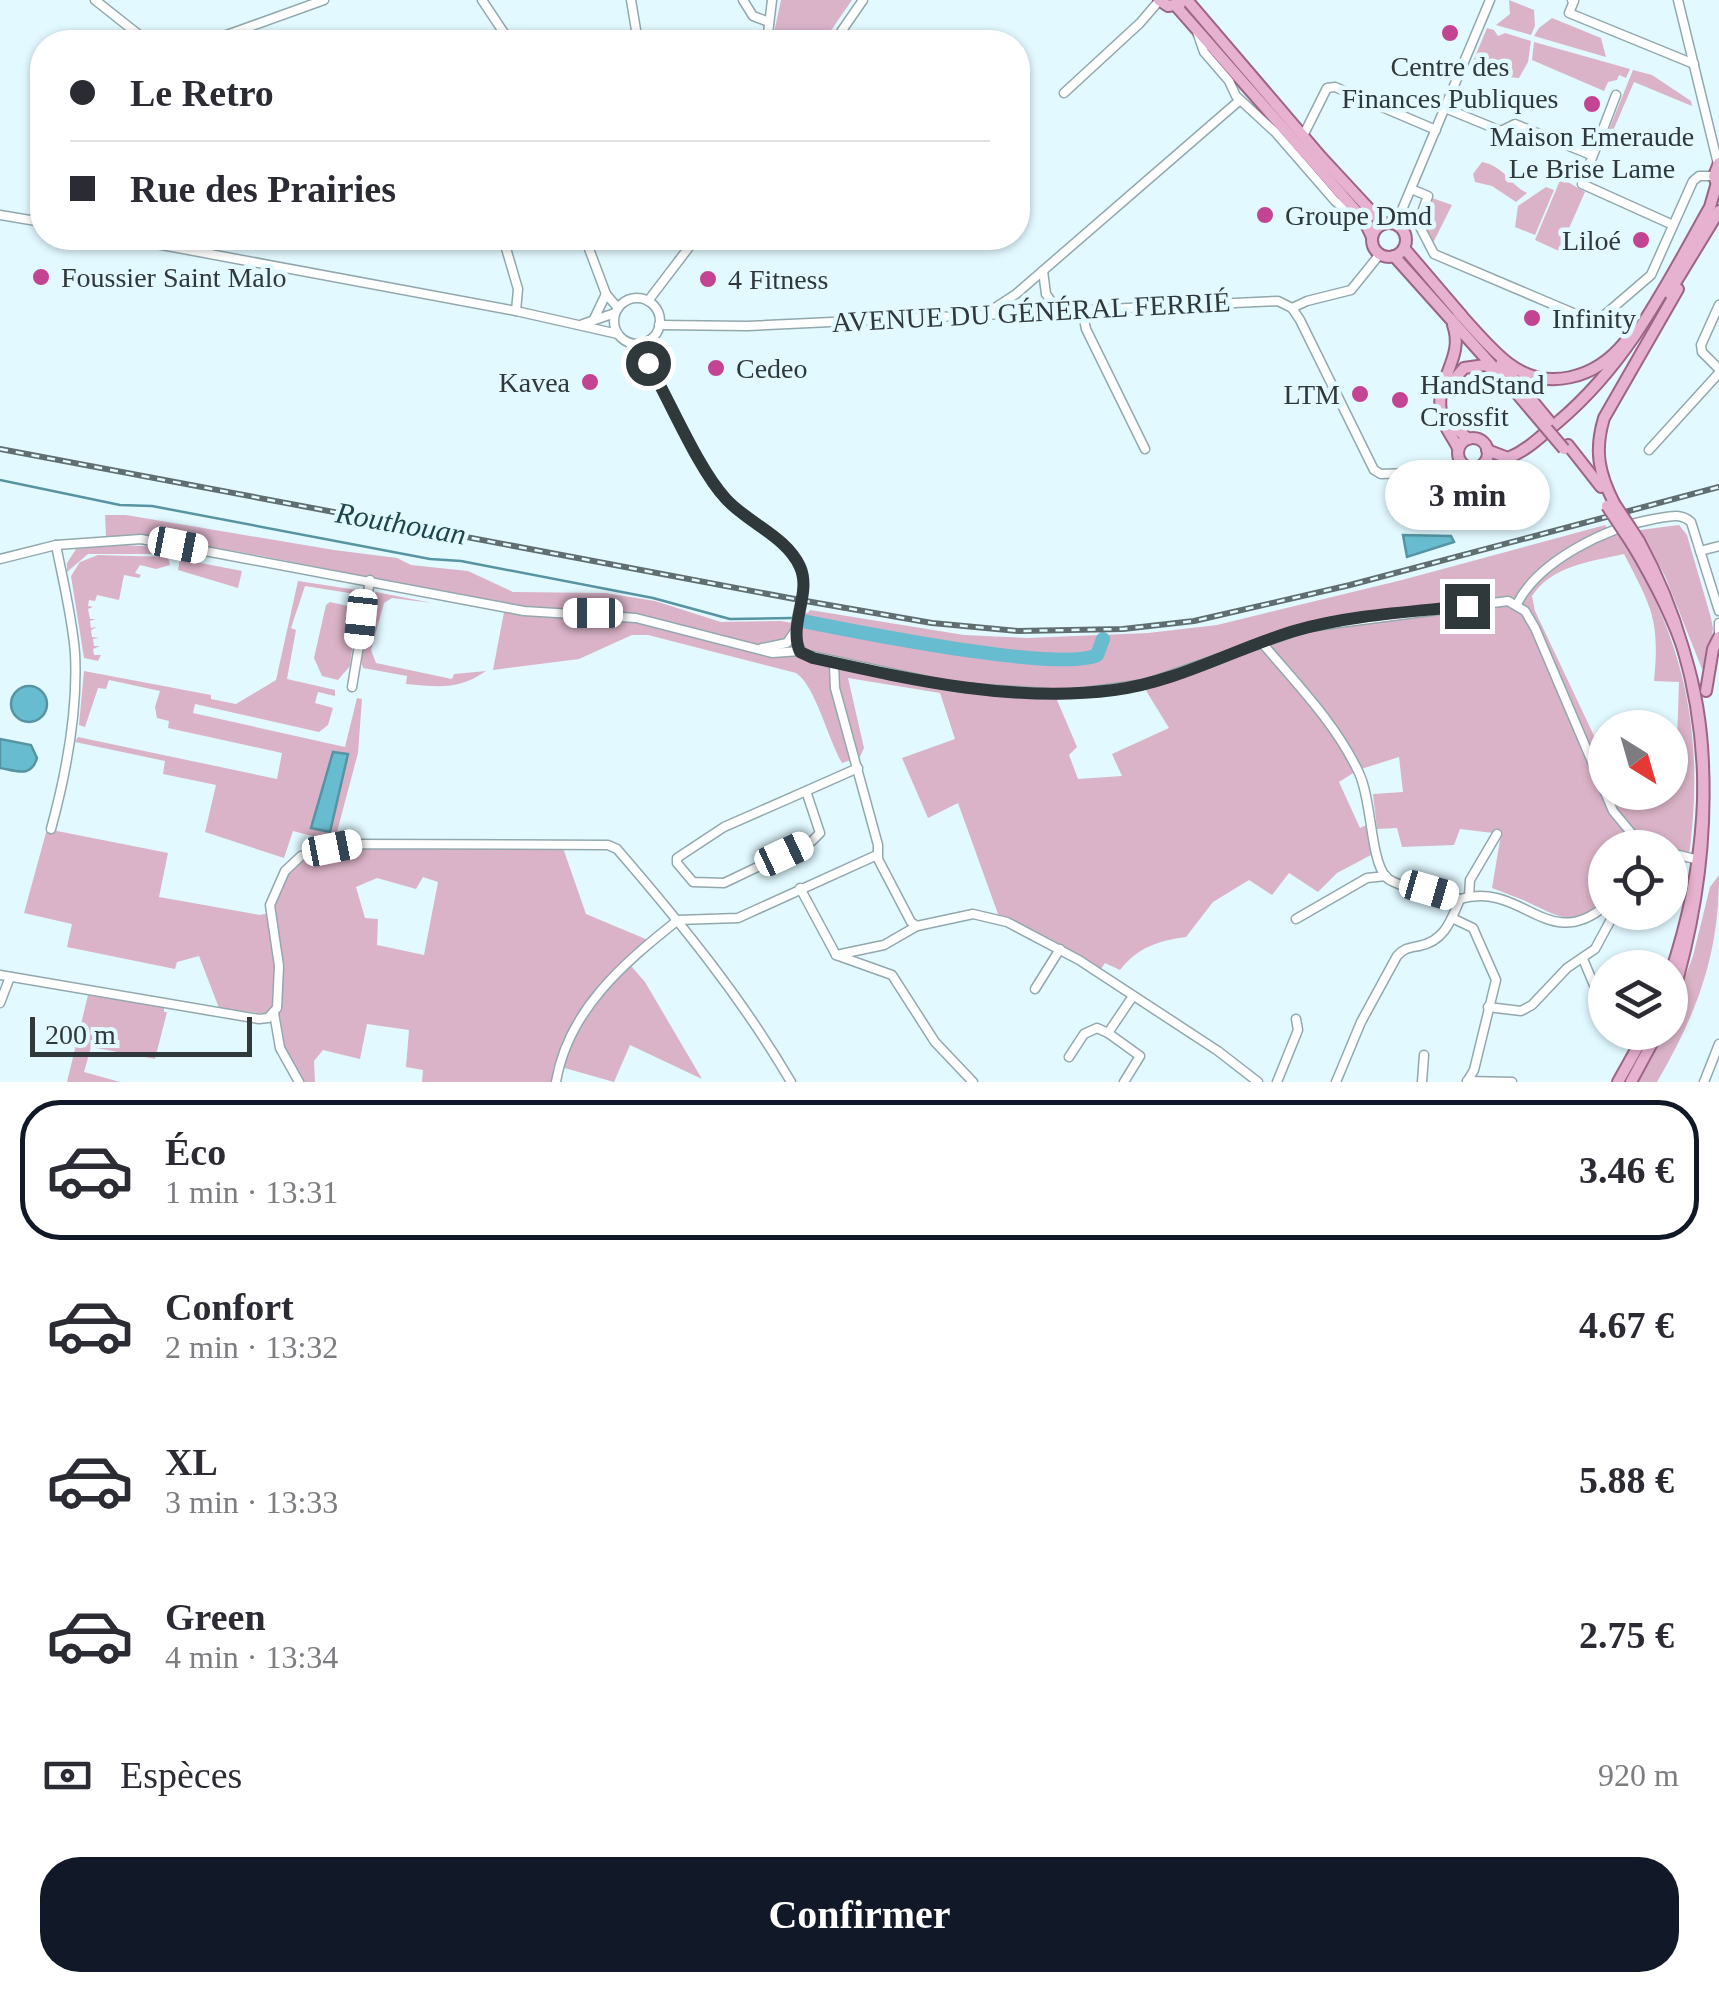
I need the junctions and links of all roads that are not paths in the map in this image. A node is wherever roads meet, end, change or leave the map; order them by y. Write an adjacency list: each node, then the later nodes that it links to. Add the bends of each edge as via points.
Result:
1 (95, 0): 15 (street)
2 (324, 0): 16 (street)
3 (482, 0): 17 (street)
4 (631, 0): 18 (street)
5 (743, 0): 13 (street, via 753,16)
6 (772, 0): 13 (street)
7 (863, 0): 20 (street)
8 (1159, 0): 12 (main road); 22 (street)
9 (1490, 0): 25 (street)
10 (1572, 0): 21 (street, via 1570,13)
11 (1678, 0): 21 (street)
12 (1182, 2): 14 (main road); 27 (main road)
13 (769, 22): 19 (street)
14 (1196, 28): 24 (street, via 1204,52); 32 (main road)
15 (133, 30)
16 (241, 30)
17 (502, 30)
18 (636, 30)
19 (768, 30)
20 (842, 30)
21 (1694, 64): 28 (street)
22 (1064, 92)
23 (1616, 95): 29 (street)
24 (1240, 100): 32 (street, via 1335,201); 49 (street)
25 (1445, 108): 26 (street); 29 (street, via 1502,131 1515,124)
26 (1436, 130): 27 (street, via 1334,87 1327,88); 31 (street)
27 (1303, 136): 36 (main road)
28 (1716, 136): 30 (street)
29 (1591, 155): 38 (street, via 1582,178 1586,188)
30 (1717, 176): 38 (street, via 1693,181); 50 (main road, via 1710,207)
31 (1411, 189): 37 (street); 38 (street, via 1428,196 1418,223 1434,254 1592,321 1651,275)
32 (1354, 208): 39 (main road)
33 (1719, 211): 48 (main road)
34 (0, 214): 35 (street)
35 (30, 220)
36 (1382, 224): 37 (main road); 39 (main road)
37 (1396, 224): 45 (main road, via 1406,237)
38 (1673, 225)
39 (1372, 237): 47 (main road)
40 (194, 250): 46 (street)
41 (209, 250): 46 (street)
42 (507, 250): 56 (street)
43 (590, 250): 51 (street)
44 (687, 250): 52 (street)
45 (1399, 252): 47 (main road); 58 (main road); 60 (main road)
46 (208, 253): 56 (street)
47 (1380, 254): 54 (street, AVENUE DU GÉNÉRAL FERRIÉ, via 1351,290)
48 (1693, 258): 76 (main road, via 1644,334 1590,398 1520,458); 78 (main road, via 1604,418 1597,460)
49 (1043, 270): 59 (street, via 1046,294); 61 (street)
50 (1666, 284): 60 (main road, via 1612,357 1568,379 1521,372); 76 (main road, via 1640,332 1580,403 1518,454)
51 (606, 294): 57 (street); 62 (street)
52 (648, 301): 57 (street, via 628,300); 65 (street)
53 (1719, 305): 66 (street)
54 (1292, 308): 55 (street, AVENUE DU GÉNÉRAL FERRIÉ, via 1272,301); 77 (street, via 1374,470 1436,472)
55 (1082, 310): 59 (street, AVENUE DU GÉNÉRAL FERRIÉ); 74 (street)
56 (516, 311): 64 (street)
57 (616, 311): 62 (street); 67 (street)
58 (1445, 311): 70 (main road); 73 (main road, via 1457,341 1440,406)
59 (1058, 312): 61 (street, AVENUE DU GÉNÉRAL FERRIÉ)
60 (1458, 312): 71 (main road)
61 (986, 314): 65 (street, AVENUE DU GÉNÉRAL FERRIÉ)
62 (594, 319): 64 (street)
63 (1719, 320): 66 (street)
64 (583, 324): 67 (street)
65 (659, 325): 68 (street)
66 (1706, 332): 69 (street, via 1702,352)
67 (618, 334): 68 (street)
68 (641, 343): 88 (street, via 724,497 799,564)
69 (1719, 371): 75 (street)
70 (1498, 372): 71 (main road); 72 (main road, via 1475,365 1450,382 1449,420)
71 (1517, 388): 78 (main road, bridge)
72 (1468, 439): 73 (main road); 76 (main road, via 1482,442)
73 (1458, 448): 77 (main road)
74 (1145, 449)
75 (1650, 450)
76 (1486, 456): 77 (main road, via 1472,468)
77 (1460, 462)
78 (1610, 505): 79 (main road, bridge)
79 (1635, 542): 95 (main road, via 1682,625); 103 (main road, via 1690,673)
80 (56, 545): 83 (street); 84 (street, via 141,539); 98 (street, via 75,674)
81 (1719, 546): 82 (street)
82 (1700, 551): 85 (street, via 1685,516 1638,522 1594,538 1531,584); 86 (street)
83 (0, 558)
84 (370, 580): 91 (street, via 524,611 636,618); 94 (street)
85 (1518, 604): 90 (street, via 1500,600 1323,624); 99 (street, via 1535,628 1613,811)
86 (1719, 611)
87 (1719, 622): 89 (street)
88 (796, 628): 91 (street, via 787,643); 92 (street)
89 (1719, 635): 95 (main road)
90 (1262, 643): 93 (street, via 1145,684 1058,694 956,687); 104 (street, via 1354,764)
91 (757, 648): 92 (street)
92 (800, 652): 93 (street)
93 (834, 664): 96 (street)
94 (352, 687)
95 (1706, 702): 103 (main road, via 1714,771)
96 (858, 768): 97 (street); 101 (street)
97 (806, 791): 97 (street, via 820,832 812,841 724,883 693,882 677,864 724,827)
98 (50, 830)
99 (1629, 830)
100 (1497, 834): 106 (street)
101 (876, 855): 105 (street); 111 (street)
102 (1688, 857): 103 (street)
103 (1707, 862): 114 (main road); 116 (main road)
104 (1386, 876): 106 (street); 109 (street, via 1367,878)
105 (800, 888): 110 (street, via 738,918); 115 (street)
106 (1464, 897): 107 (street, via 1492,894 1557,924); 108 (street)
107 (1588, 917)
108 (1452, 918): 123 (street, via 1473,928 1493,974); 140 (street, via 1433,942 1397,956)
109 (1296, 919)
110 (678, 920): 124 (street, via 608,845 332,848 291,862 274,892); 134 (street, via 596,993 567,1044); 135 (street)
111 (917, 926): 113 (street, via 972,914 1006,922); 115 (street, via 884,945)
112 (1606, 930): 117 (street)
113 (1060, 949): 120 (street); 121 (street)
114 (1678, 950)
115 (836, 955): 136 (street, via 892,975 935,1042)
116 (1688, 956)
117 (1583, 959): 118 (street); 123 (street, via 1527,1009)
118 (1588, 971)
119 (5, 976): 122 (street); 124 (street, via 259,1019)
120 (1035, 989)
121 (1132, 996): 126 (street); 138 (street)
122 (0, 1003)
123 (1488, 1008): 132 (street)
124 (274, 1014): 133 (street, via 280,1048)
125 (1296, 1019): 139 (street, via 1298,1030)
126 (1108, 1033): 130 (street, via 1097,1028 1084,1034); 137 (street, via 1140,1056)
127 (1719, 1044): 145 (street)
128 (1636, 1050): 143 (main road)
129 (1648, 1050): 144 (main road)
130 (1069, 1056)
131 (1424, 1056): 141 (street)
132 (1467, 1081): 142 (street)
133 (299, 1082)
134 (556, 1082)
135 (791, 1082)
136 (973, 1082)
137 (1124, 1082)
138 (1258, 1082)
139 (1277, 1082)
140 (1336, 1082)
141 (1422, 1082)
142 (1512, 1082)
143 (1618, 1082)
144 (1631, 1082)
145 (1704, 1082)

